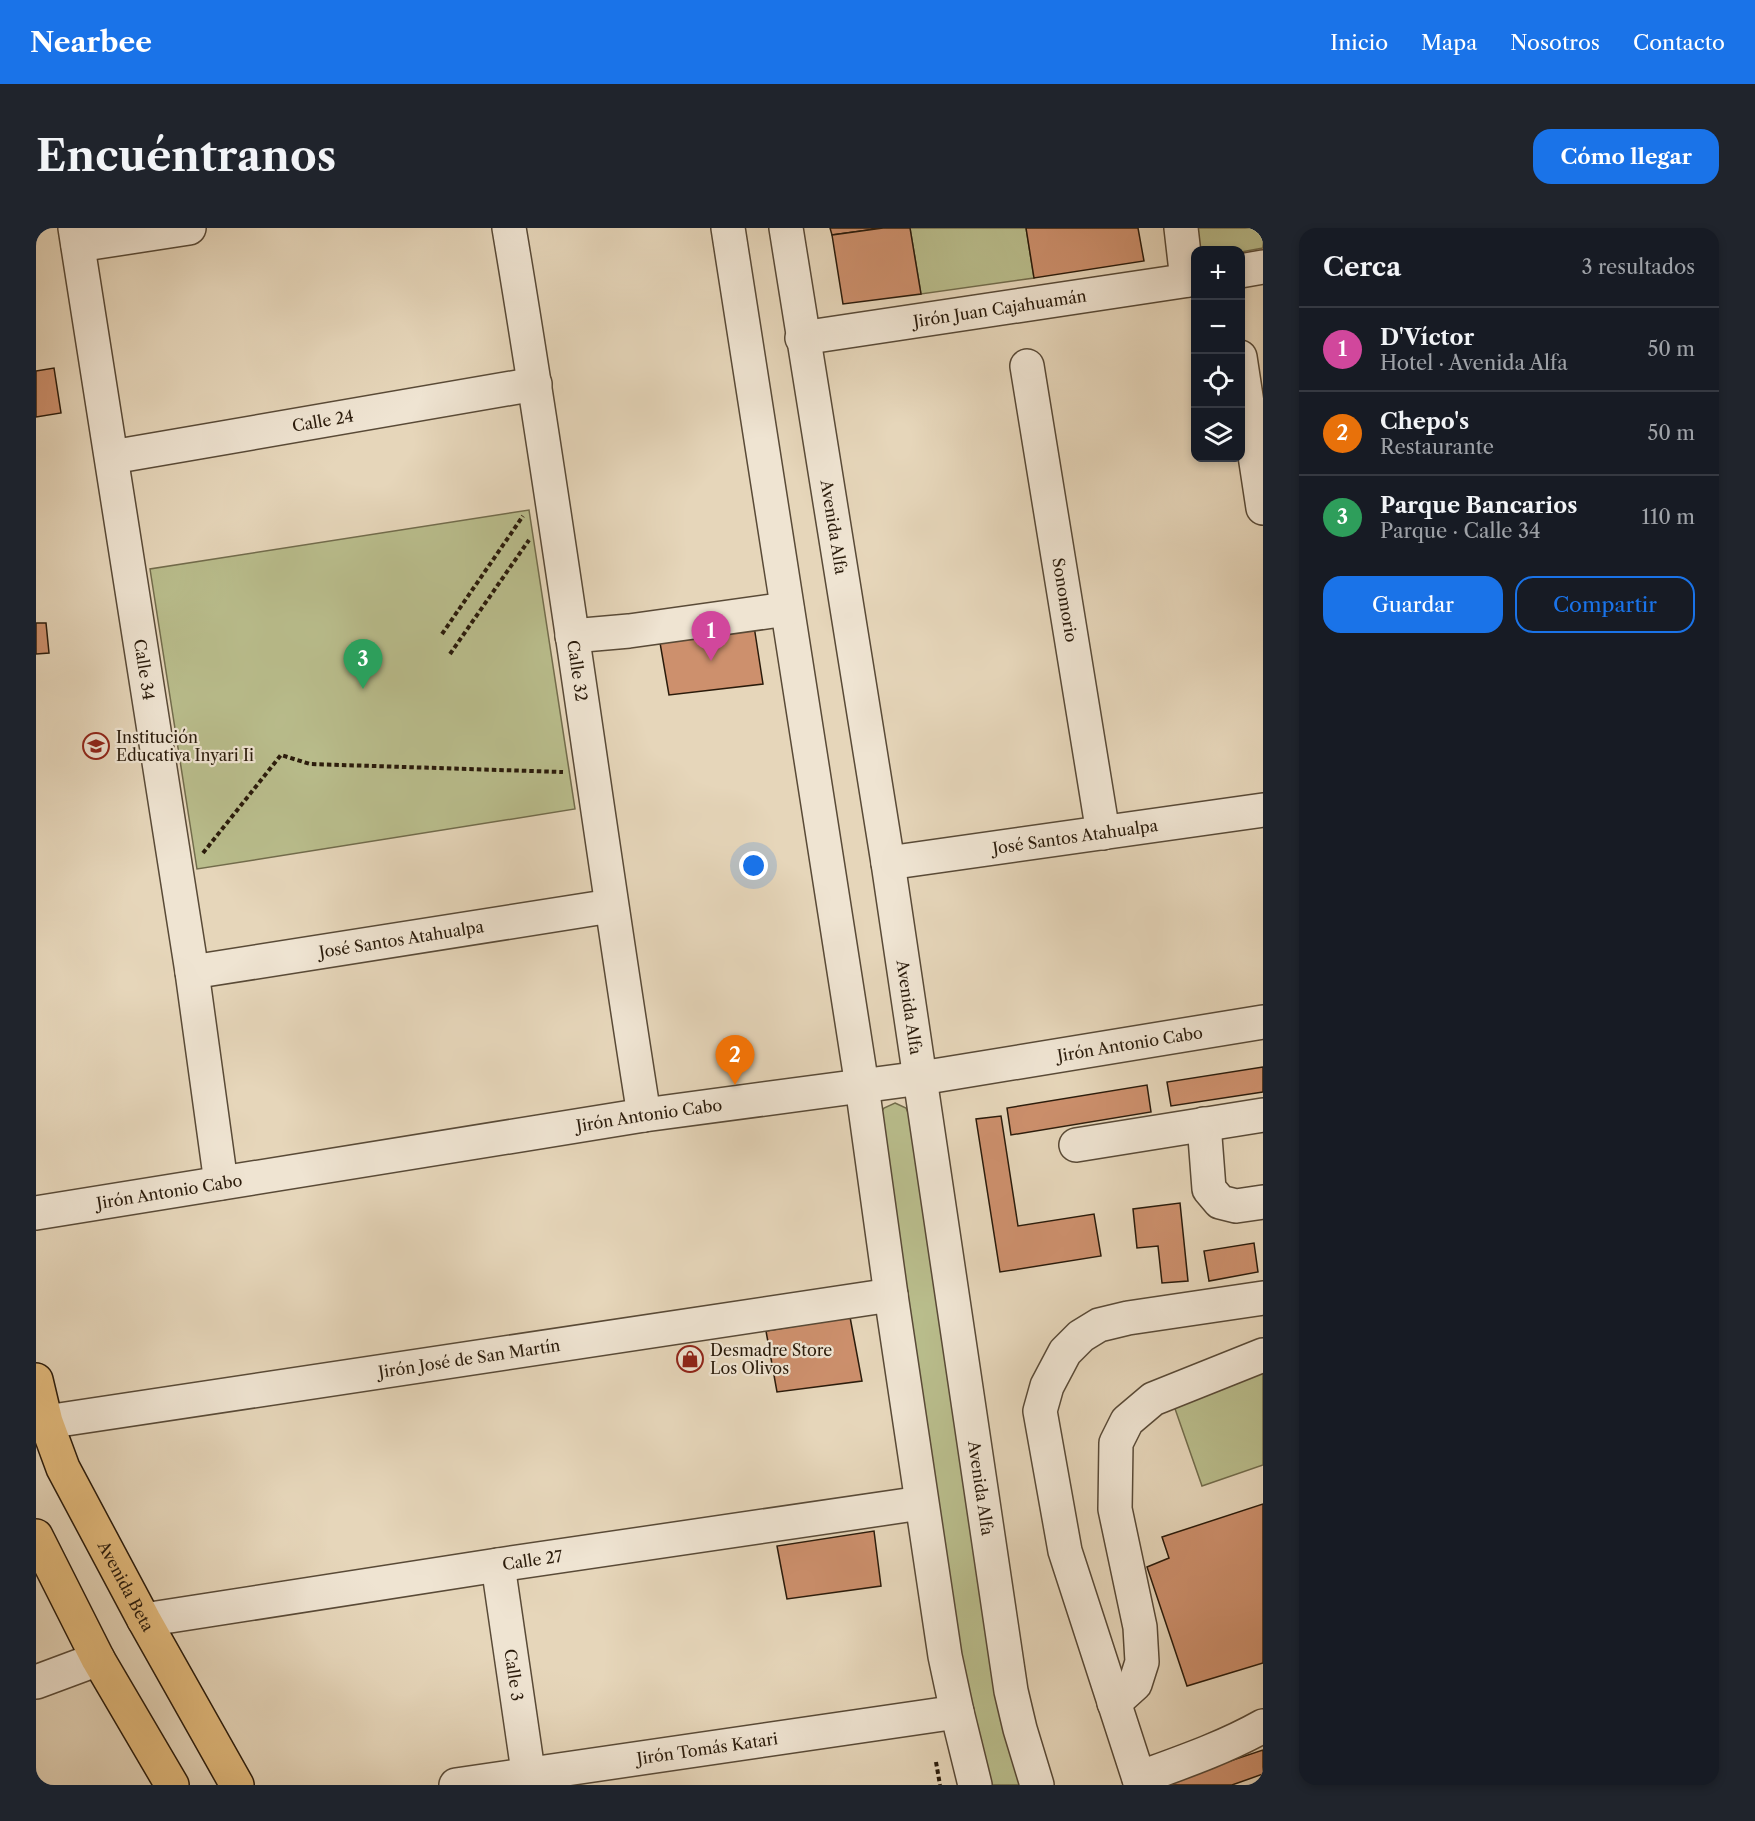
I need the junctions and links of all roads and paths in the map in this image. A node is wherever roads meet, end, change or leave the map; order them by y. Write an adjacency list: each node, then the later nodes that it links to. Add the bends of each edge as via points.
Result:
1 (189, 228): 6 (street)
2 (509, 228): 12 (street, Calle 32)
3 (728, 228): 18 (street)
4 (786, 228): 10 (street, Avenida Alfa)
5 (1181, 228): 9 (street)
6 (76, 236): 14 (street, Calle 34)
7 (1263, 267): 8 (street)
8 (1245, 270)
9 (1191, 280): 10 (street, Jirón Juan Cajahuamán)
10 (802, 339): 26 (street, Avenida Alfa)
11 (1027, 366): 24 (street, Sonomorio)
12 (536, 384): 14 (street, Calle 24); 20 (street, Calle 32)
13 (1245, 390): 15 (street)
14 (112, 457): 28 (street, Calle 34)
15 (1263, 508)
16 (527, 511): 19 (path)
17 (531, 537): 21 (path)
18 (788, 609): 20 (street); 31 (street)
19 (442, 634)
20 (573, 636): 27 (street, Calle 32)
21 (450, 654)
22 (567, 773): 25 (path, via 310,764 281,755)
23 (1263, 810): 24 (street, José Santos Atahualpa)
24 (1103, 832): 26 (street, José Santos Atahualpa)
25 (198, 859)
26 (888, 862): 30 (street, Avenida Alfa)
27 (611, 906): 28 (street, José Santos Atahualpa); 32 (street, Calle 32)
28 (192, 972): 36 (street, Calle 34)
29 (1263, 1022): 30 (street, Jirón Antonio Cabo)
30 (921, 1078): 31 (street, Jirón Antonio Cabo); 59 (street, Avenida Alfa, via 1011,1691)
31 (862, 1086): 32 (street, Jirón Antonio Cabo); 39 (street)
32 (644, 1115): 36 (street, Jirón Antonio Cabo)
33 (1263, 1115): 34 (street)
34 (1204, 1124): 35 (street); 37 (street, via 1209,1189 1220,1202 1236,1206)
35 (1076, 1145)
36 (221, 1183): 38 (street, Jirón Antonio Cabo)
37 (1263, 1202)
38 (36, 1213)
39 (891, 1295): 43 (street, Jirón José de San Martín); 44 (street)
40 (1263, 1298): 50 (street, via 1099,1325 1065,1352 1047,1386 1040,1411 1065,1551)
41 (1263, 1355): 50 (street, via 1153,1399 1127,1421 1116,1443 1115,1509 1140,1626 1142,1662 1135,1684)
42 (36, 1380): 43 (main road, Avenida Beta)
43 (46, 1422): 47 (main road, Avenida Beta, via 63,1468)
44 (921, 1503): 46 (street, Calle 27); 51 (street)
45 (36, 1536): 48 (main road)
46 (498, 1565): 47 (street, Calle 27); 53 (street, Calle 3)
47 (144, 1620): 56 (main road, Avenida Beta)
48 (98, 1659): 49 (street); 55 (main road)
49 (36, 1682)
50 (1114, 1703): 54 (street)
51 (957, 1712): 53 (street, Jirón Tomás Katari); 58 (street)
52 (1263, 1726): 54 (street)
53 (529, 1779): 57 (street, Jirón Tomás Katari)
54 (1140, 1782)
55 (172, 1785)
56 (237, 1785)
57 (456, 1785)
58 (975, 1785)
59 (1037, 1785)

